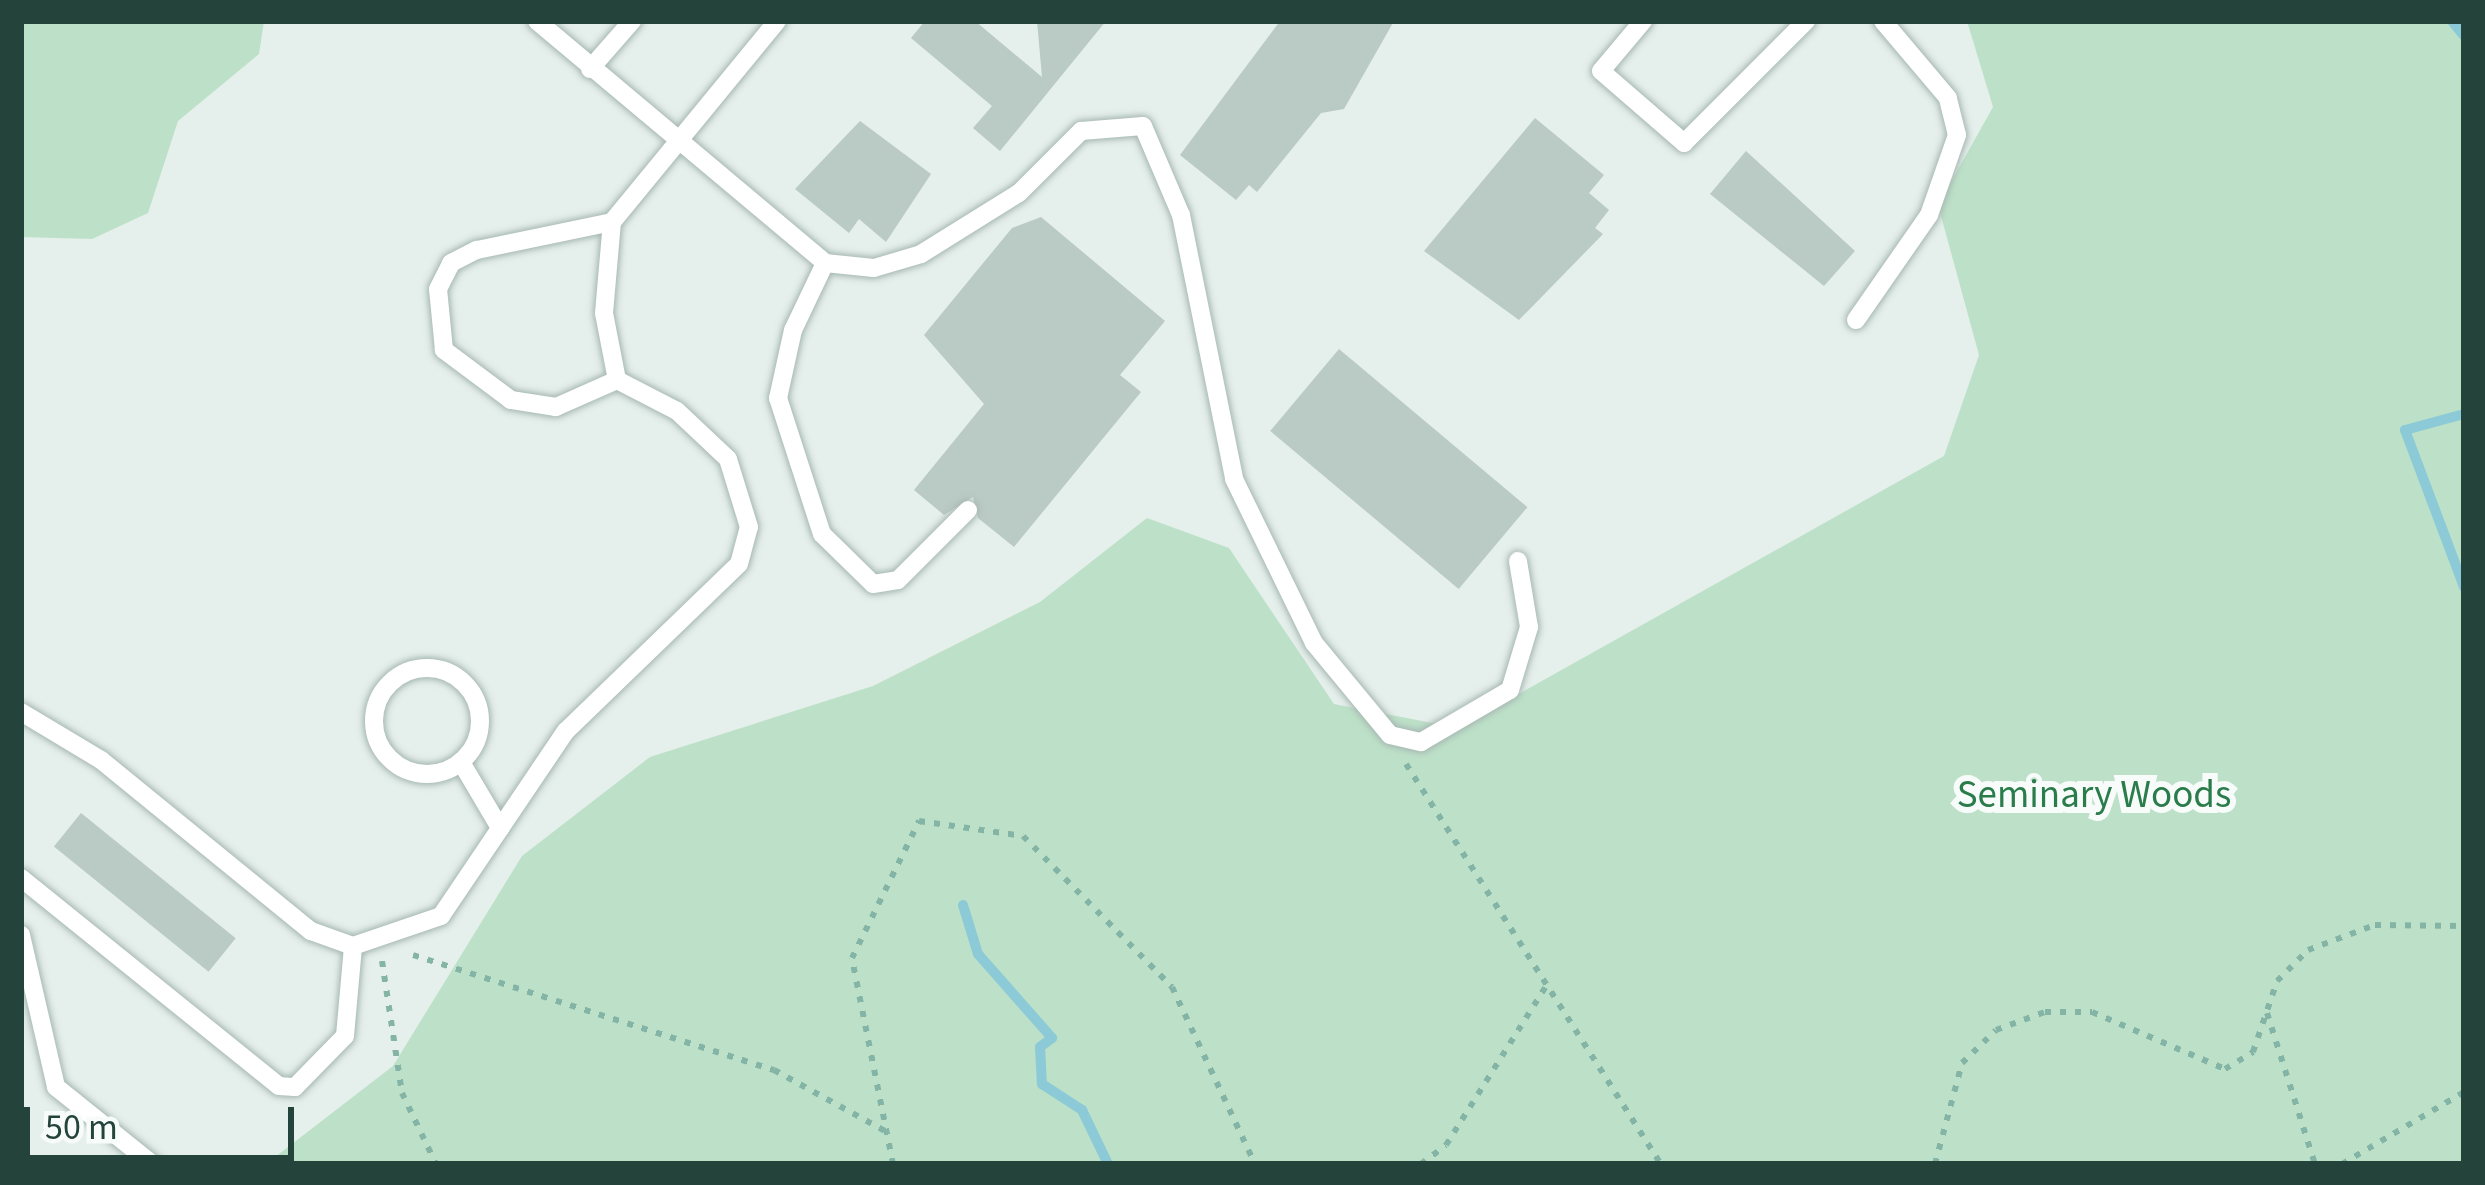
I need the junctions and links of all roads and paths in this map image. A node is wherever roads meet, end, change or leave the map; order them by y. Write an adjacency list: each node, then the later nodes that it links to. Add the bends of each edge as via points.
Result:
1 (538, 21): 7 (lane)
2 (632, 21): 7 (lane)
3 (777, 21): 8 (lane)
4 (1642, 21): 5 (lane, via 1600,71 1684,143)
5 (1806, 21)
6 (1882, 21): 11 (lane, via 1948,98 1957,135 1929,214)
7 (590, 69): 8 (lane)
8 (673, 145): 9 (lane); 10 (lane)
9 (612, 222): 12 (lane, via 604,313); 12 (lane, via 451,263 434,317 444,350 511,400 556,407)
10 (825, 263): 13 (lane, via 793,330 778,398 822,534 873,584 898,580); 16 (lane, via 874,268 921,254 1018,194 1081,131 1143,126 1181,215 1234,479 1314,643)
11 (1856, 320)
12 (616, 380): 18 (lane, via 677,412 728,459 749,527 739,565 566,731)
13 (968, 510)
14 (1518, 562): 16 (lane, via 1529,626 1510,690 1421,742)
15 (21, 712): 23 (lane, via 101,760 311,931)
16 (1390, 735): 24 (path)
17 (461, 762): 17 (lane, via 479,731 474,696 447,672 397,677 374,720 383,752 427,774); 18 (lane)
18 (500, 828): 22 (lane, via 441,916)
19 (21, 878): 23 (lane, via 279,1085 295,1087 345,1036)
20 (2464, 926): 25 (path, via 2375,925 2308,950 2277,981)
21 (21, 935): 28 (lane, via 56,1087)
22 (379, 942): 23 (lane); 27 (path, via 774,1070); 29 (path, via 402,1094)
23 (353, 946)
24 (1546, 986): 32 (path, via 1446,1145); 33 (path)
25 (2266, 1013): 34 (path, via 2253,1052 2225,1069 2092,1012 2045,1012 1996,1030 1962,1063); 35 (path)
26 (2464, 1092): 36 (path)
27 (887, 1132): 30 (path); 31 (path, via 852,958 919,821 1022,836 1172,987)
28 (152, 1164)
29 (436, 1164)
30 (893, 1164)
31 (1256, 1164)
32 (1421, 1164)
33 (1661, 1164)
34 (1935, 1164)
35 (2315, 1164)
36 (2342, 1164)

